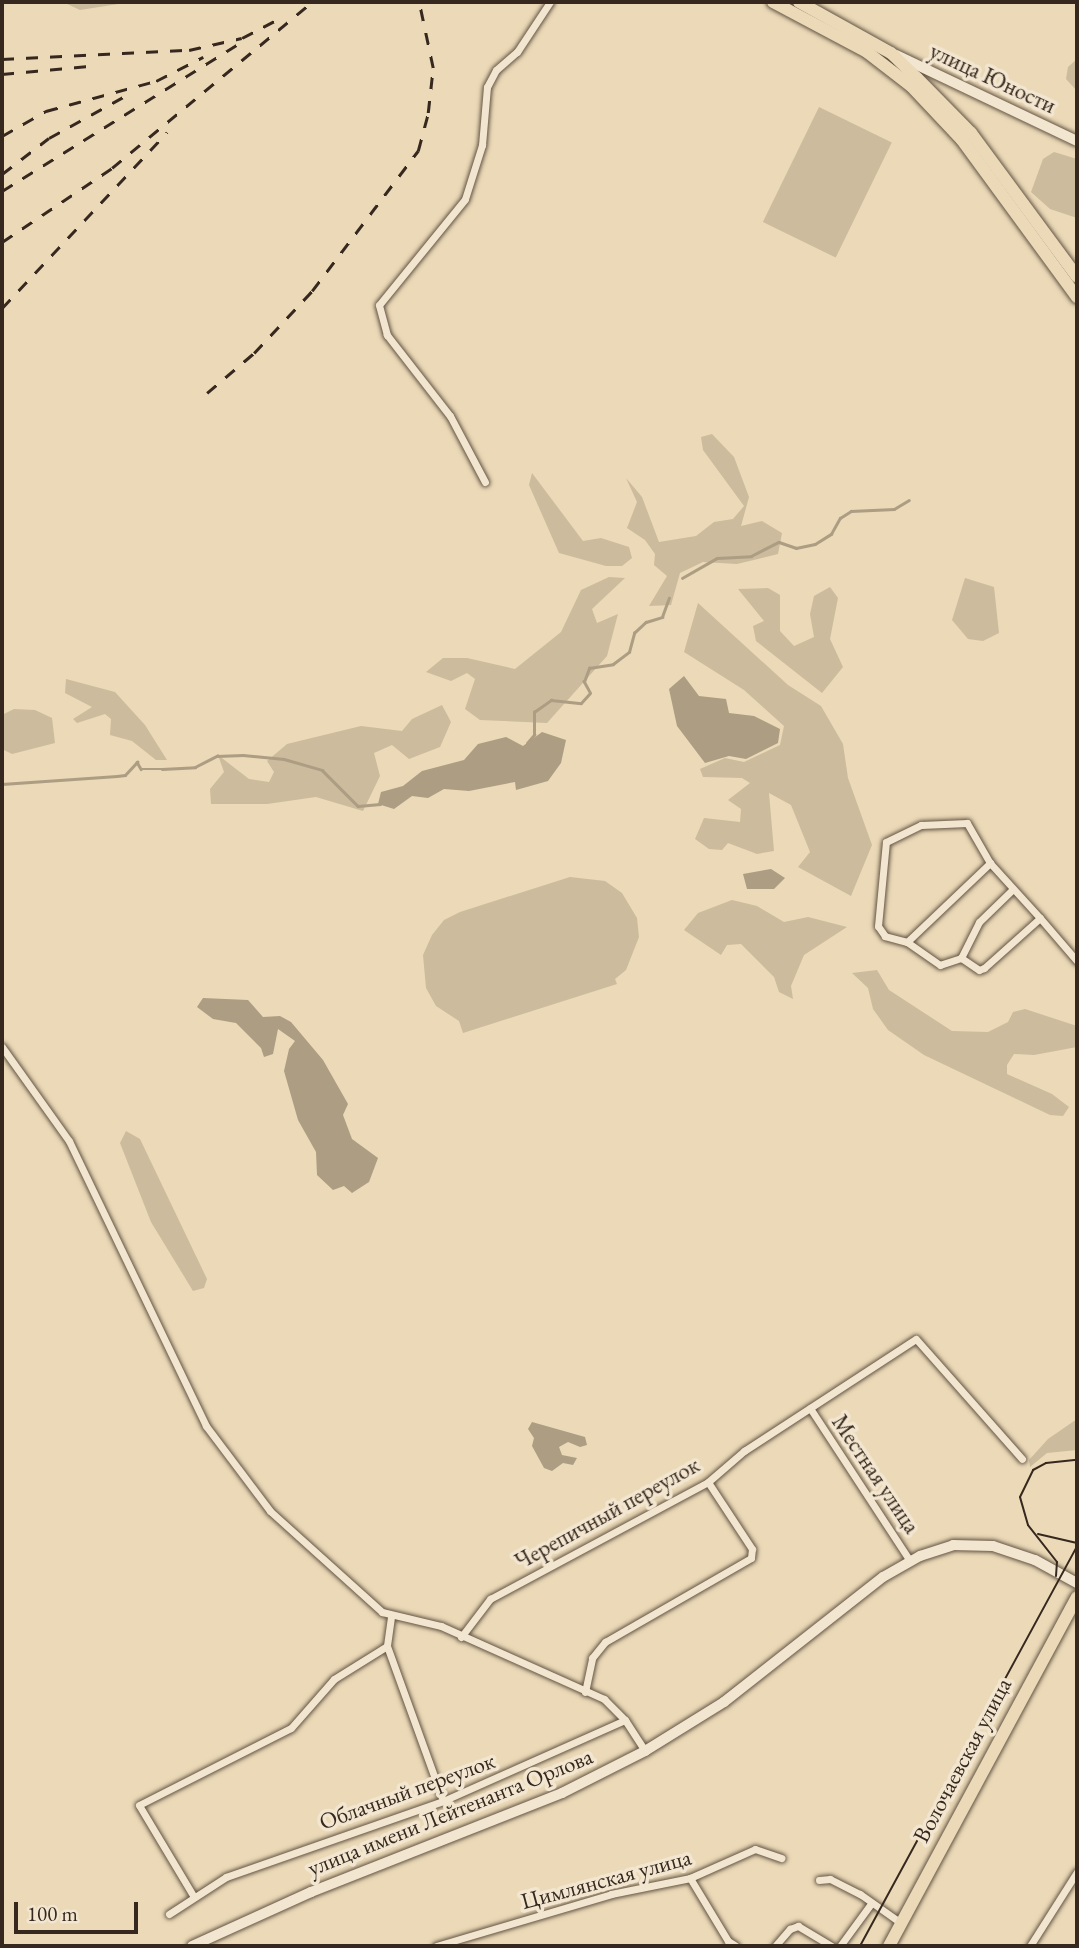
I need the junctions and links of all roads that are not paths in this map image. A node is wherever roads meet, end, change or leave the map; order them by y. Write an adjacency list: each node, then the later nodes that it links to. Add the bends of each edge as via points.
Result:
1 (550, 2): 8 (street, via 487,87 482,145 466,199 379,305 387,335 450,416)
2 (773, 2): 7 (main road, via 867,52 911,86 962,140)
3 (799, 2): 4 (main road)
4 (891, 52): 5 (main road, улица Юности); 6 (main road, via 971,133)
5 (1077, 141)
6 (1077, 277)
7 (1077, 297)
8 (485, 482)
9 (990, 863): 10 (street); 12 (street); 12 (street, via 967,823 941,821 890,837 876,914 885,936)
10 (1013, 889): 11 (street); 13 (street, via 979,922)
11 (1040, 918): 13 (street, via 984,968 979,970); 14 (street)
12 (907, 942): 13 (street, via 940,965)
13 (961, 958)
14 (1077, 961)
15 (2, 1047): 22 (street, via 69,1141 206,1426 247,1486)
16 (810, 1408): 17 (street, Черепичный переулок, via 920,1339); 18 (street, Черепичный переулок, via 744,1451); 19 (street, Местная улица)
17 (1023, 1459)
18 (708, 1482): 23 (street, Черепичный переулок, via 490,1599); 25 (street, via 752,1549 748,1562 597,1649)
19 (909, 1561): 20 (main road, улица имени Лейтенанта Орлова, via 953,1545 993,1546 1035,1560); 27 (main road, улица имени Лейтенанта Орлова, via 724,1702)
20 (1077, 1583)
21 (1077, 1597): 36 (main road, Волочаевская улица)
22 (391, 1618): 23 (street, via 441,1626); 24 (street)
23 (461, 1637): 25 (street)
24 (387, 1646): 28 (street); 33 (street, via 334,1679 290,1728 139,1805)
25 (585, 1692): 26 (street, via 613,1705)
26 (625, 1720): 27 (street); 28 (street, Облачный переулок)
27 (645, 1751): 37 (main road, улица имени Лейтенанта Орлова, via 562,1793 311,1892)
28 (443, 1801): 33 (street, Облачный переулок, via 226,1877)
29 (780, 1858): 31 (street, Цимлянская улица, via 755,1849)
30 (1077, 1872): 44 (street)
31 (690, 1878): 38 (street, Цимлянская улица, via 611,1894); 39 (street, via 728,1941)
32 (819, 1880): 34 (street, via 830,1879 860,1894)
33 (194, 1897): 35 (street, Облачный переулок)
34 (870, 1905): 36 (street); 42 (street)
35 (169, 1914)
36 (901, 1923): 43 (main road, Волочаевская улица)
37 (192, 1946)
38 (436, 1946)
39 (736, 1946)
40 (775, 1946): 41 (street, via 798,1926)
41 (831, 1946)
42 (840, 1946)
43 (889, 1946)
44 (1030, 1946)

